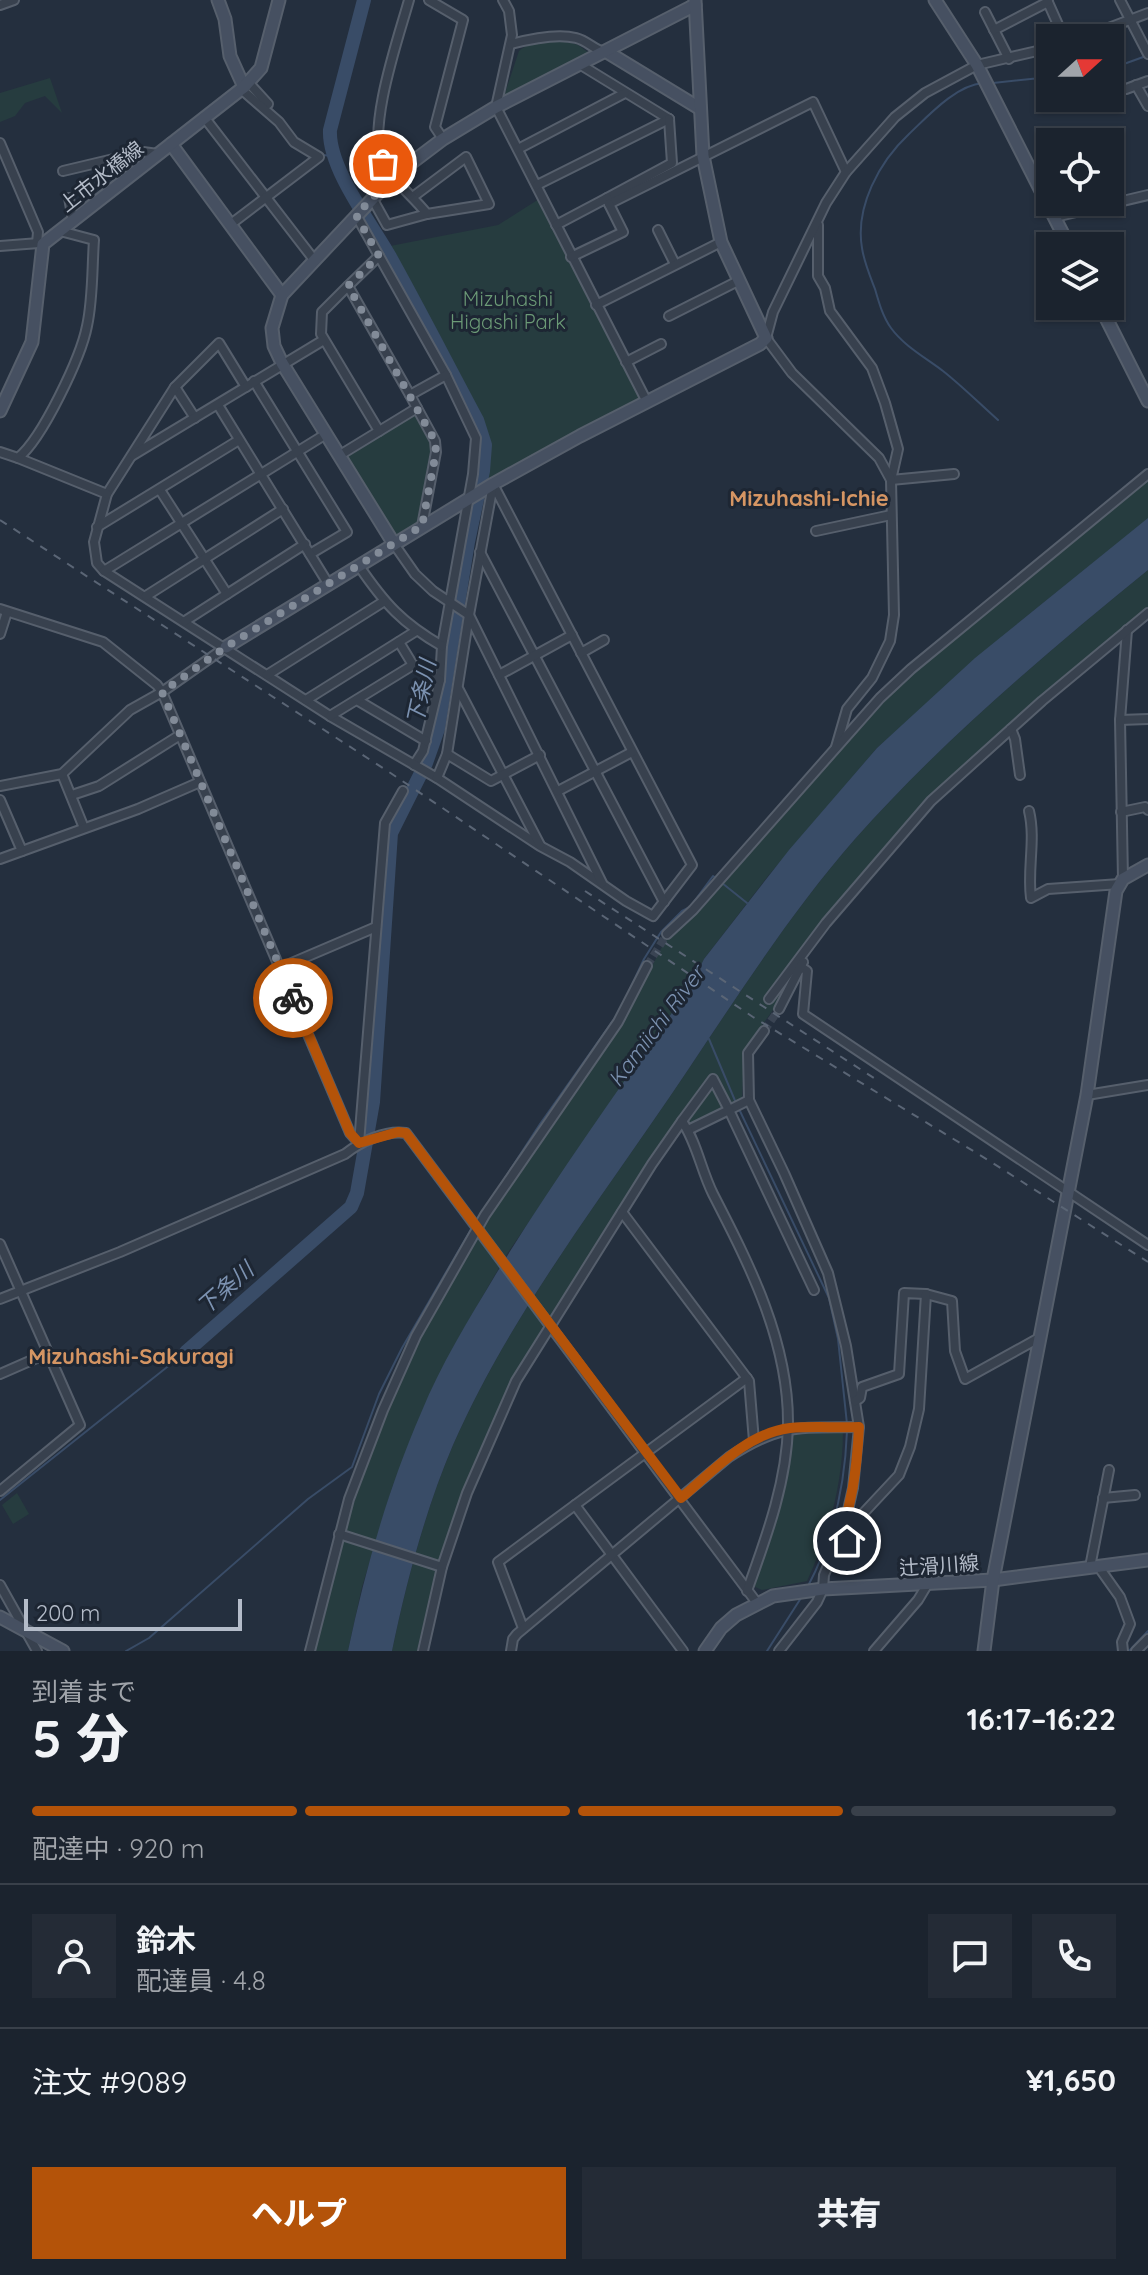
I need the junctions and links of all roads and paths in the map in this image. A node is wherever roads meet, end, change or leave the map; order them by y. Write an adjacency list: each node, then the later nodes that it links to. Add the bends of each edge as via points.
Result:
1 (14, 0): 11 (street)
2 (218, 0): 27 (street, via 230,56)
3 (279, 0): 27 (street, 上市水橋線, via 261,68)
4 (409, 0): 44 (street, via 377,132 383,164)
5 (429, 0): 36 (street, via 463,20 435,127)
6 (503, 0): 18 (street, via 512,23)
7 (935, 0): 24 (street)
8 (1120, 0): 14 (street)
9 (1047, 1): 15 (street); 17 (street)
10 (695, 3): 19 (street); 33 (street)
11 (0, 5)
12 (985, 12): 17 (street)
13 (1148, 13): 14 (street)
14 (1131, 21): 16 (street); 21 (street)
15 (1058, 24)
16 (1122, 24)
17 (994, 30): 22 (street)
18 (511, 44): 19 (street, via 575,37); 32 (street)
19 (607, 52): 23 (street); 33 (street)
20 (1036, 52): 22 (street)
21 (1148, 54)
22 (1009, 59): 24 (street)
23 (581, 65): 29 (street); 32 (street)
24 (977, 65): 43 (street, via 925,93 895,117); 53 (street)
25 (1148, 81): 26 (street)
26 (1136, 85): 28 (street); 31 (street)
27 (244, 86): 30 (street); 34 (street, 上市水橋線); 49 (street, via 294,142 319,157)
28 (1126, 89)
29 (625, 93): 35 (street); 39 (street)
30 (268, 104)
31 (1148, 106)
32 (496, 107): 36 (street); 39 (street)
33 (699, 108): 41 (street)
34 (204, 117): 38 (street, 上市水橋線); 49 (street)
35 (669, 119): 45 (street); 50 (street, via 672,163)
36 (443, 139): 44 (street)
37 (0, 143): 62 (street)
38 (171, 144): 40 (street, 上市水橋線); 56 (street)
39 (518, 149): 45 (street)
40 (158, 154): 42 (street, via 143,152); 54 (street, 上市水橋線)
41 (703, 156): 43 (street, via 813,102); 50 (street); 61 (street)
42 (63, 171)
43 (846, 172): 55 (street)
44 (394, 176): 47 (street); 51 (street)
45 (537, 185): 57 (street)
46 (1148, 195): 53 (street)
47 (414, 196): 52 (street); 52 (street, via 466,157 489,204)
48 (69, 198): 54 (street)
49 (266, 198): 56 (street); 66 (street)
50 (608, 201): 57 (street); 65 (street, via 623,232)
51 (364, 206): 52 (street, via 387,225); 64 (street); 66 (street)
52 (427, 214)
53 (1055, 217): 60 (street)
54 (73, 220): 59 (street, 上市水橋線)
55 (818, 220): 74 (street, via 773,312); 100 (street, via 818,276 830,311 872,368 885,403 898,449)
56 (231, 224): 70 (street)
57 (556, 225): 65 (street)
58 (658, 230): 67 (street)
59 (60, 231): 62 (street, 上市水橋線); 95 (street, via 94,240 87,327 42,430)
60 (1062, 232)
61 (721, 242): 67 (street); 68 (street)
62 (40, 244): 63 (street); 87 (street, via 32,342)
63 (0, 246)
64 (379, 256): 69 (street); 79 (street)
65 (571, 257): 71 (street)
66 (315, 261): 70 (street)
67 (675, 264): 71 (street)
68 (738, 281): 72 (street); 74 (street)
69 (348, 286): 75 (street, via 322,312); 82 (street)
70 (282, 295): 78 (street, via 272,328)
71 (596, 305): 77 (street)
72 (669, 316)
73 (1107, 320): 83 (street)
74 (766, 338): 84 (street); 100 (street, via 792,373 879,458)
75 (322, 341): 78 (street); 89 (street)
76 (661, 344): 77 (street)
77 (626, 362): 84 (street)
78 (282, 363): 80 (street); 90 (street)
79 (446, 375): 82 (street); 104 (street, via 476,438)
80 (250, 384): 81 (street, via 219,343); 85 (street); 93 (street)
81 (175, 387): 88 (street); 96 (street)
82 (410, 395): 86 (street)
83 (1148, 401)
84 (647, 402): 101 (street)
85 (218, 405): 88 (street); 91 (street)
86 (417, 408): 89 (street); 108 (street, via 436,452)
87 (0, 411)
88 (195, 418): 96 (street)
89 (379, 431): 94 (street)
90 (326, 434): 93 (street); 94 (street)
91 (239, 440): 99 (street); 102 (street)
92 (0, 452): 95 (street)
93 (297, 452): 99 (street); 114 (street, via 347,532)
94 (340, 455): 112 (street)
95 (18, 458): 103 (street)
96 (129, 458): 103 (street)
97 (954, 474): 100 (street)
98 (1148, 474): 151 (street, via 911,669)
99 (261, 475): 105 (street); 107 (street)
100 (891, 480): 106 (street)
101 (490, 485): 104 (street); 113 (street); 130 (street)
102 (160, 490): 107 (street); 109 (street)
103 (107, 494): 109 (street)
104 (471, 497): 108 (street); 122 (street)
105 (283, 509): 111 (street); 115 (street)
106 (891, 515): 110 (street); 151 (street, via 890,641 872,678 847,709)
107 (182, 523): 115 (street); 117 (street)
108 (422, 526): 112 (street)
109 (97, 527): 117 (street, via 94,552)
110 (816, 531)
111 (305, 544): 114 (street); 119 (street)
112 (394, 544): 116 (street); 122 (street, via 415,574)
113 (480, 552): 125 (street); 136 (street)
114 (310, 554): 118 (street)
115 (205, 559): 119 (street); 120 (street)
116 (359, 566): 118 (street); 121 (street)
117 (104, 571): 120 (street)
118 (329, 585): 134 (street)
119 (227, 594): 126 (street)
120 (146, 596): 126 (street)
121 (383, 602): 128 (street); 138 (street)
122 (452, 603): 125 (street); 133 (street)
123 (4, 610): 129 (street); 142 (street, via 103,642)
124 (1148, 613): 127 (street)
125 (467, 614): 139 (street); 141 (street)
126 (185, 621): 134 (street)
127 (1127, 630): 147 (street); 148 (street)
128 (416, 631): 132 (street); 133 (street)
129 (0, 634)
130 (572, 635): 135 (street); 136 (street)
131 (604, 640): 135 (street)
132 (399, 642): 137 (street); 143 (street)
133 (442, 646): 140 (street)
134 (226, 647): 138 (street); 142 (street)
135 (581, 653): 152 (street)
136 (535, 656): 139 (street); 156 (street)
137 (413, 665): 140 (street); 144 (street)
138 (267, 675): 143 (street)
139 (499, 675): 154 (street)
140 (440, 680): 150 (street)
141 (458, 690): 153 (street); 158 (street)
142 (162, 692): 149 (street); 157 (street, via 130,710)
143 (306, 700): 145 (street)
144 (357, 700): 145 (street); 150 (street)
145 (330, 716): 155 (street)
146 (1148, 719): 147 (street)
147 (1120, 720): 169 (street)
148 (1011, 729): 159 (street); 180 (street, via 931,801)
149 (180, 735): 161 (street); 165 (street, via 99,786)
150 (426, 741): 155 (street)
151 (836, 747): 179 (street)
152 (632, 752): 156 (street); 177 (street, via 692,865)
153 (447, 754): 158 (street, via 491,781); 160 (street)
154 (540, 755): 158 (street); 164 (street)
155 (416, 766): 160 (street)
156 (597, 771): 164 (street); 177 (street)
157 (62, 774): 162 (street); 165 (street)
158 (503, 775): 171 (street)
159 (1020, 775)
160 (435, 776): 171 (street)
161 (200, 782): 170 (street); 183 (street)
162 (0, 786)
163 (403, 791): 178 (street, via 385,823)
164 (558, 791): 176 (street)
165 (72, 795): 170 (street)
166 (0, 800): 172 (street)
167 (1148, 810): 169 (street)
168 (1029, 811): 175 (street, via 1031,898 1048,889)
169 (1121, 812): 175 (street)
170 (84, 828): 172 (street)
171 (540, 846): 176 (street)
172 (22, 851): 173 (street)
173 (0, 859)
174 (1147, 867): 175 (street)
175 (1122, 882): 188 (street, via 1116,891)
176 (603, 884): 177 (street, via 653,916)
177 (664, 902)
178 (376, 927): 183 (street); 193 (street)
179 (667, 934)
180 (806, 949): 182 (street); 184 (street)
181 (647, 966): 196 (street, via 618,1022)
182 (801, 967): 185 (street); 194 (street, via 807,971 803,1014)
183 (280, 968): 193 (street, via 350,1133)
184 (769, 999)
185 (779, 1009)
186 (764, 1031): 189 (street, via 748,1053)
187 (1148, 1085): 188 (street)
188 (1087, 1095): 194 (street)
189 (749, 1100): 190 (street); 208 (street, via 828,1273)
190 (729, 1110): 191 (street, via 713,1079); 192 (street); 200 (street)
191 (682, 1121): 192 (street); 195 (street)
192 (688, 1130): 210 (street, via 771,1321 783,1366)
193 (359, 1143): 196 (street, via 406,1133); 199 (street, via 345,1154 134,1246)
194 (1068, 1189): 198 (street); 204 (street)
195 (622, 1212): 203 (street); 207 (street)
196 (478, 1228): 203 (street); 220 (street, via 416,1336)
197 (0, 1244): 199 (street)
198 (1148, 1245)
199 (21, 1290): 202 (street); 205 (street)
200 (814, 1290)
201 (926, 1294): 204 (street, via 952,1301 955,1351 965,1379); 208 (street, via 904,1293 899,1374 862,1387); 221 (street, via 919,1409 910,1447 899,1475 856,1521 847,1541)
202 (0, 1299)
203 (549, 1323): 212 (street); 225 (street, via 493,1432)
204 (1039, 1338): 226 (street)
205 (48, 1353): 206 (street); 214 (street, via 80,1425)
206 (0, 1374)
207 (747, 1378): 211 (street); 212 (street)
208 (855, 1401): 209 (street)
209 (859, 1427): 210 (street); 221 (street, via 853,1488)
210 (788, 1428): 211 (street); 230 (street, via 773,1517)
211 (754, 1441): 216 (street)
212 (647, 1454): 216 (street); 219 (street)
213 (1109, 1470): 217 (street)
214 (1, 1490): 218 (street)
215 (1135, 1495): 217 (street)
216 (681, 1498): 222 (street); 230 (street)
217 (1103, 1498): 224 (street)
218 (9, 1499)
219 (575, 1505): 222 (street); 233 (street, via 498,1562)
220 (339, 1534): 225 (street); 238 (street)
221 (836, 1546): 229 (street)
222 (611, 1555): 233 (street); 241 (street)
223 (1145, 1563): 224 (street, 辻滑川線)
224 (1094, 1566): 226 (street, 辻滑川線); 246 (street, via 1120,1597 1130,1624)
225 (442, 1567): 239 (street)
226 (993, 1580): 228 (street, 辻滑川線); 245 (street)
227 (0, 1585): 234 (street)
228 (927, 1585): 229 (street, 辻滑川線); 244 (street)
229 (821, 1590): 231 (street, 辻滑川線); 243 (street)
230 (747, 1591): 231 (street)
231 (757, 1603): 242 (street, 辻滑川線, via 721,1628)
232 (0, 1617): 234 (street)
233 (523, 1628): 240 (street)
234 (25, 1630): 236 (street); 237 (street)
235 (1148, 1639): 247 (street)
236 (37, 1651)
237 (63, 1651)
238 (310, 1651)
239 (423, 1651)
240 (511, 1651)
241 (683, 1651)
242 (705, 1651)
243 (779, 1651)
244 (874, 1651)
245 (984, 1651)
246 (1123, 1651)
247 (1136, 1651)

